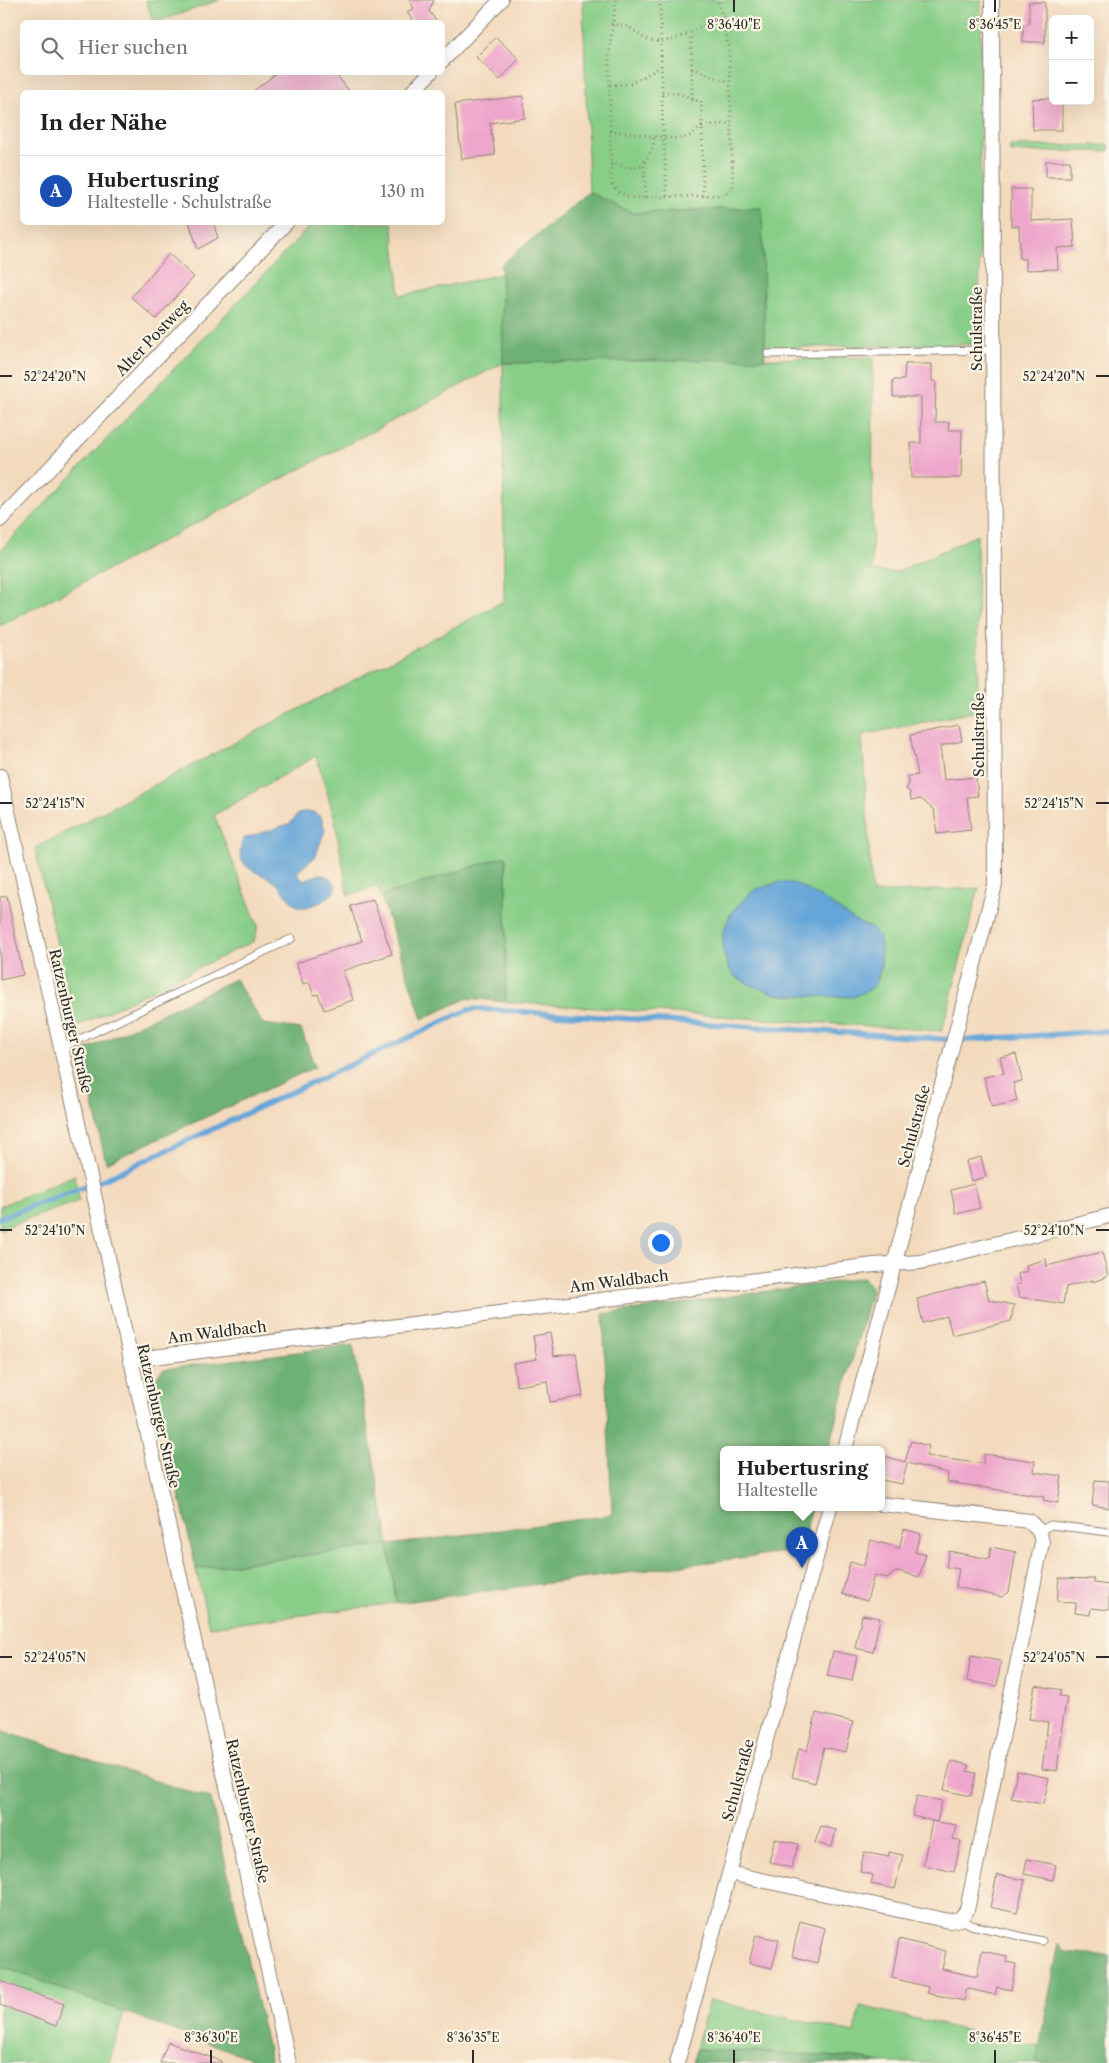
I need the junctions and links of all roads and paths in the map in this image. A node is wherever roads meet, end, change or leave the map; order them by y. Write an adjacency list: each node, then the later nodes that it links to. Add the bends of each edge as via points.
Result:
1 (501, 0): 10 (street)
2 (616, 0): 7 (path)
3 (660, 0): 9 (path)
4 (718, 0): 6 (path)
5 (992, 0): 30 (street, Schulstraße)
6 (723, 19): 8 (path); 14 (path, via 729,47)
7 (611, 24): 9 (path, via 631,28 643,38); 15 (path)
8 (691, 34): 9 (path); 12 (path)
9 (661, 42): 11 (path)
10 (445, 58)
11 (661, 67): 15 (path, via 630,84); 17 (path)
12 (692, 69): 14 (path); 18 (path)
13 (429, 75): 16 (street)
14 (730, 81): 19 (path)
15 (610, 86): 21 (path)
16 (414, 90)
17 (662, 92): 18 (path); 23 (path)
18 (692, 98): 20 (path, via 701,100)
19 (731, 123): 20 (path); 26 (path, via 733,188 724,195)
20 (702, 126): 23 (path, via 688,137); 26 (path)
21 (610, 131): 22 (path); 24 (path)
22 (654, 136): 23 (path); 25 (path, via 653,147)
23 (662, 137): 28 (path)
24 (611, 163): 25 (path, via 628,168); 27 (path, via 611,183 619,193 633,198)
25 (644, 166): 27 (path)
26 (703, 196): 28 (path)
27 (646, 197): 28 (path)
28 (667, 197)
29 (284, 225): 32 (street, Alter Postweg)
30 (992, 350): 31 (lane); 37 (street, Schulstraße, via 995,885)
31 (768, 354)
32 (0, 520)
33 (0, 776): 35 (street, Ratzenburger Straße)
34 (291, 939): 35 (lane)
35 (61, 1048): 38 (street, Ratzenburger Straße)
36 (1109, 1216): 37 (street, Am Waldbach, via 921,1262)
37 (893, 1264): 38 (street, Am Waldbach); 39 (street, Schulstraße)
38 (130, 1360): 47 (street, Ratzenburger Straße)
39 (846, 1446)
40 (885, 1504): 42 (street, via 1029,1521)
41 (829, 1511): 44 (street, Schulstraße)
42 (1039, 1531): 43 (lane, via 1051,1525); 45 (street, via 1042,1542 967,1910)
43 (1109, 1532)
44 (729, 1873): 45 (street, via 949,1921); 48 (street, Schulstraße)
45 (960, 1919): 46 (lane, via 971,1925)
46 (1042, 1941)
47 (289, 2063)
48 (677, 2063)

